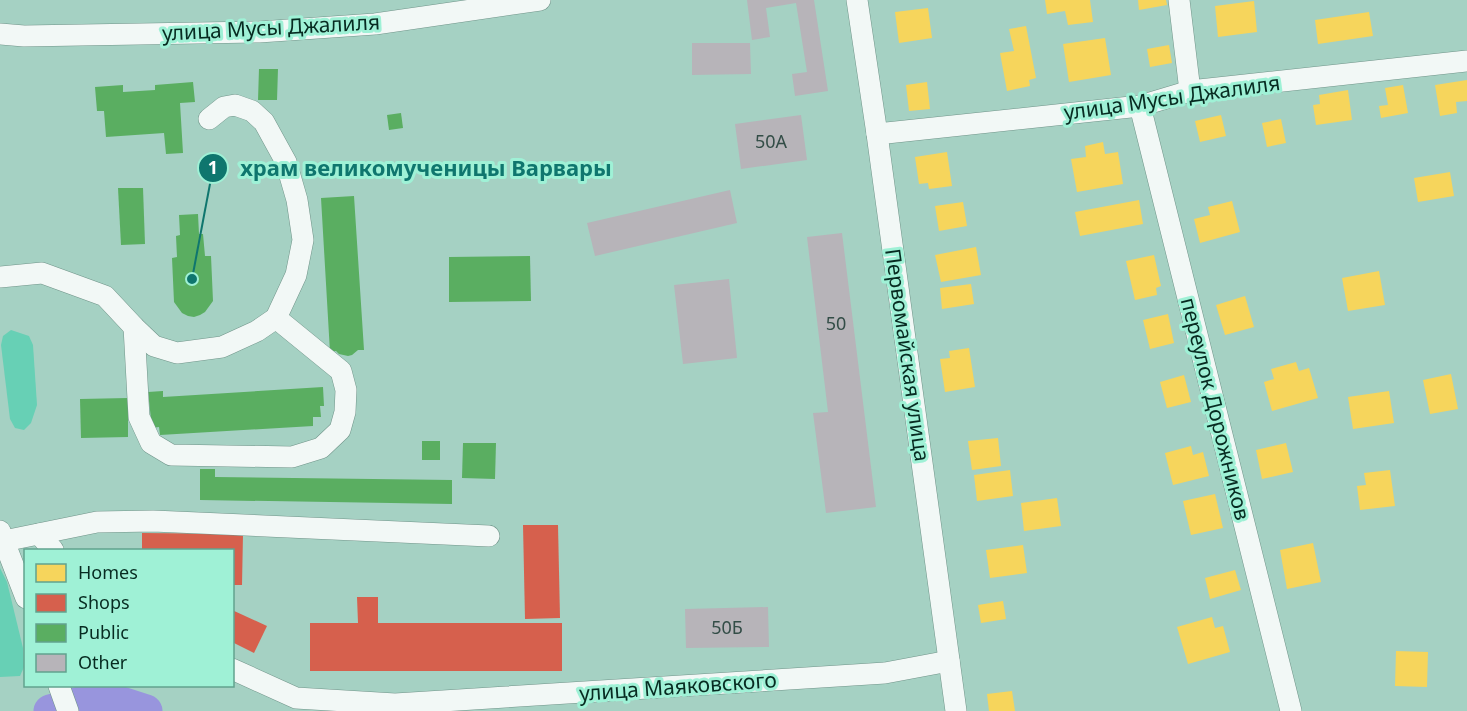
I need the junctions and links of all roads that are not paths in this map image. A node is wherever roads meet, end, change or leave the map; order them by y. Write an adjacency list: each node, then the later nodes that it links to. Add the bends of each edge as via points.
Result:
1 (540, 0): 4 (street, улица Мусы Джалиля, via 375,24 259,33)
2 (857, 0): 9 (street, Первомайская улица)
3 (1179, 0): 6 (street)
4 (0, 34)
5 (1467, 61): 6 (street, улица Мусы Джалиля)
6 (1190, 91): 7 (street, улица Мусы Джалиля)
7 (1140, 106): 9 (street, улица Мусы Джалиля); 23 (street, переулок Дорожников)
8 (209, 119): 11 (street, via 224,106 252,111 264,122 286,162 303,240 296,275)
9 (877, 134): 18 (street, Первомайская улица)
10 (0, 277): 12 (street, via 42,273 105,296)
11 (276, 318): 12 (street, via 258,332 222,347 177,352 154,346); 12 (street, via 341,371 346,390 340,430 321,448 292,457 171,455 151,443 139,417)
12 (134, 327)
13 (39, 534): 14 (street); 15 (street, via 97,522 153,521); 16 (street)
14 (2, 536): 17 (street)
15 (489, 536)
16 (52, 549)
17 (24, 593)
18 (949, 661): 19 (street, улица Маяковского, via 885,674 395,704 296,698); 22 (street, Первомайская улица)
19 (234, 670)
20 (58, 687): 21 (street)
21 (68, 711)
22 (956, 711)
23 (1291, 711)

